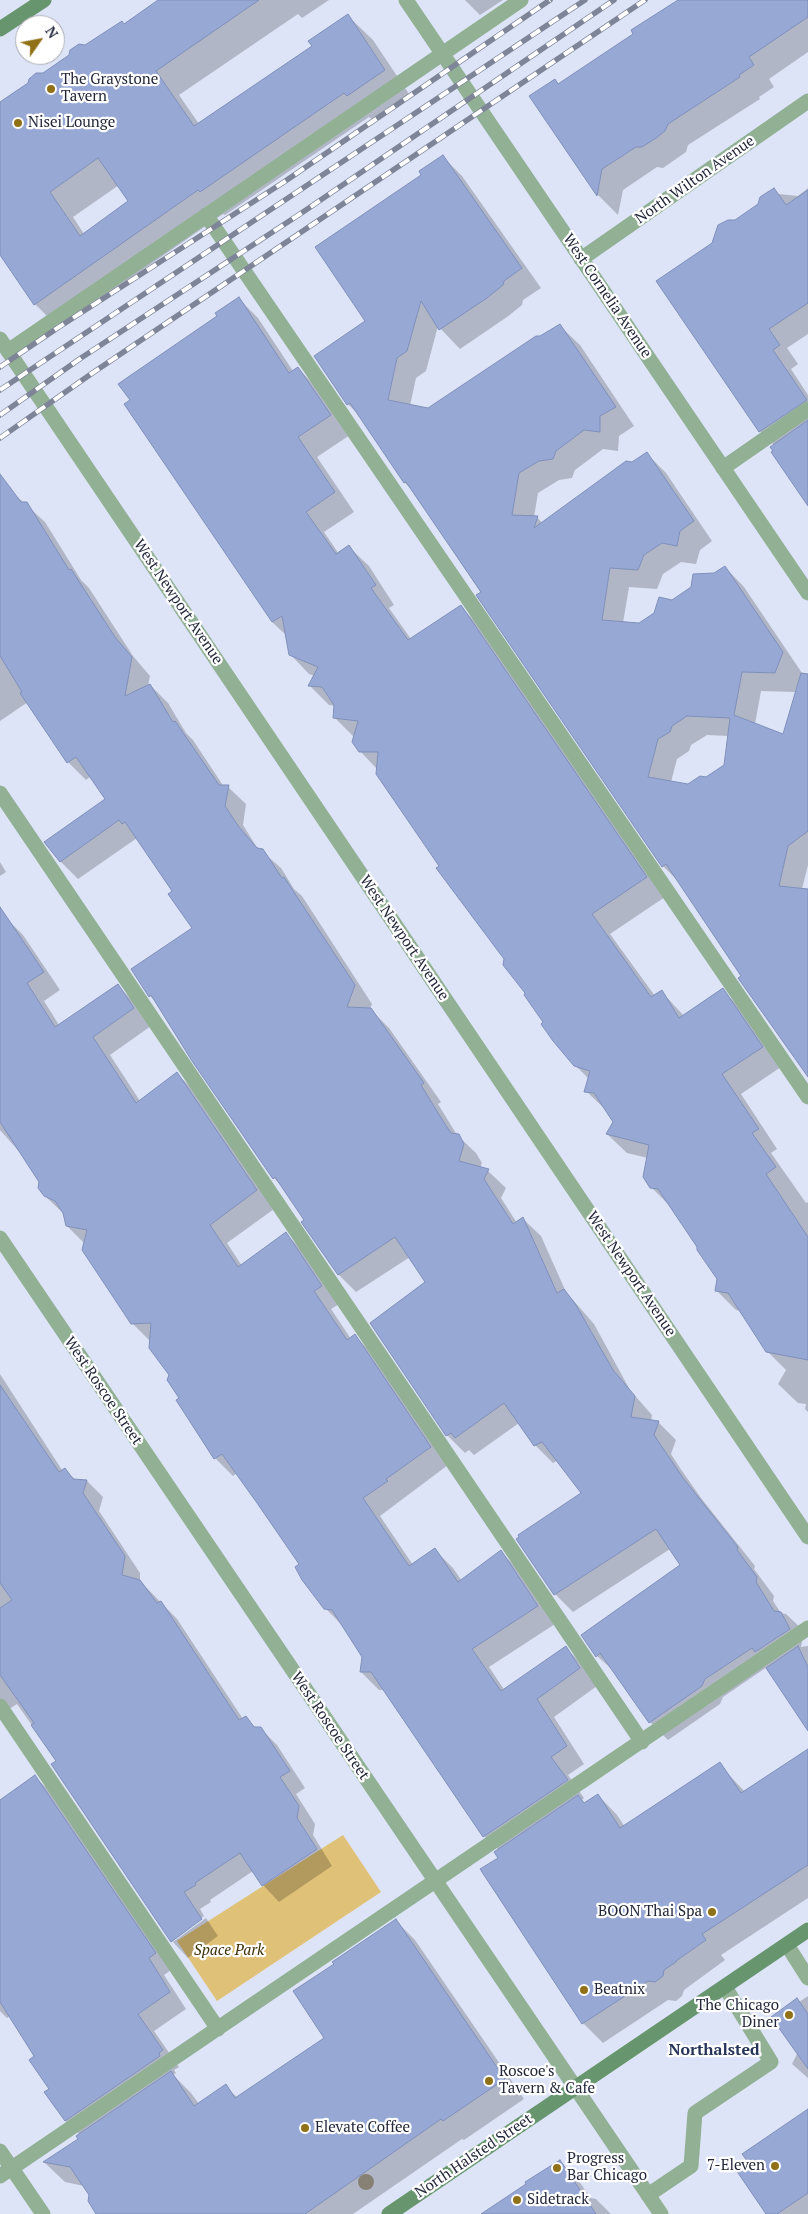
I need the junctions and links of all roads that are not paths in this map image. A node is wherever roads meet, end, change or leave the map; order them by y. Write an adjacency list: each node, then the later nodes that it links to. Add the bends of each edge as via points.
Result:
1 (44, 0): 4 (main road)
2 (406, 0): 5 (street, West Cornelia Avenue)
3 (521, 0): 5 (street)
4 (0, 29)
5 (442, 54): 7 (street); 8 (street, West Cornelia Avenue)
6 (808, 101): 8 (street, North Wilton Avenue)
7 (206, 215): 9 (street); 14 (street)
8 (581, 259): 11 (street, West Cornelia Avenue)
9 (4, 345): 16 (street, West Newport Avenue)
10 (808, 409): 11 (street)
11 (723, 468): 12 (street, West Cornelia Avenue)
12 (808, 593)
13 (0, 793): 19 (street)
14 (808, 1097)
15 (0, 1238): 20 (street, West Roscoe Street)
16 (808, 1537)
17 (808, 1628): 19 (street)
18 (0, 1706): 25 (street)
19 (642, 1742): 20 (street)
20 (436, 1882): 25 (street); 26 (street, West Roscoe Street)
21 (808, 1930): 22 (main road, North Halsted Street)
22 (787, 1945): 23 (street); 24 (main road, North Halsted Street)
23 (808, 1978)
24 (725, 1986): 26 (main road, North Halsted Street); 29 (street, via 771,2062 695,2113 691,2166)
25 (218, 2029): 28 (street)
26 (575, 2088): 29 (street, West Roscoe Street); 31 (main road, North Halsted Street)
27 (0, 2150): 28 (street)
28 (6, 2172): 30 (street)
29 (648, 2195): 32 (street, West Roscoe Street)
30 (43, 2214)
31 (389, 2214)
32 (661, 2214)

